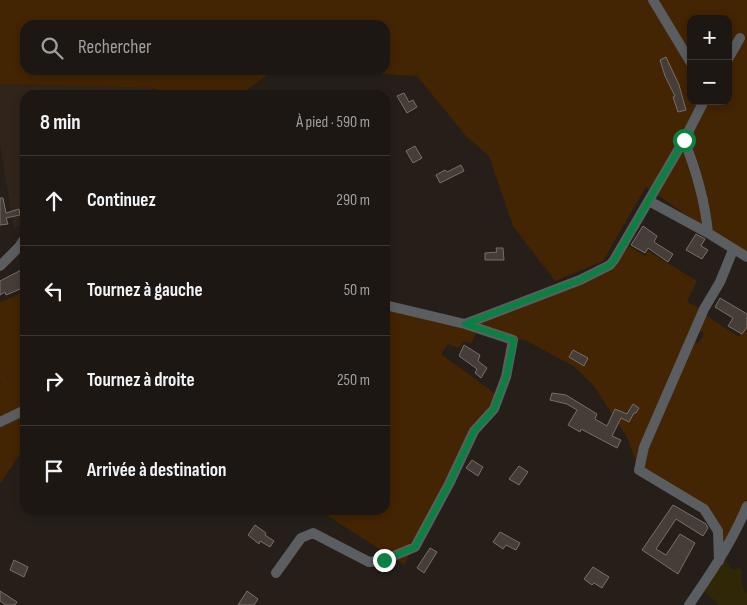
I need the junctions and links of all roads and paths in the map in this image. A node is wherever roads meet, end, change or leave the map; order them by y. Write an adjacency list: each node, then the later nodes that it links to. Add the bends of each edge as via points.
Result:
1 (652, 0): 4 (street)
2 (740, 38): 3 (street)
3 (732, 52)
4 (689, 60)
5 (702, 105): 6 (street)
6 (684, 140): 7 (street); 8 (street, via 706,210)
7 (649, 201): 8 (street); 14 (street, via 610,265 580,280)
8 (708, 233): 10 (street)
9 (20, 246): 12 (street)
10 (733, 250): 11 (street); 18 (street, via 720,282 704,308 644,447 639,470 704,509 718,531)
11 (747, 257)
12 (0, 266)
13 (390, 306): 14 (street)
14 (465, 324): 19 (street, via 514,340 512,352 494,409 474,431 415,547 384,560 369,562 313,533 301,538)
15 (20, 412): 16 (street)
16 (0, 422)
17 (747, 506): 18 (street)
18 (719, 561): 20 (street)
19 (276, 573)
20 (689, 605)

